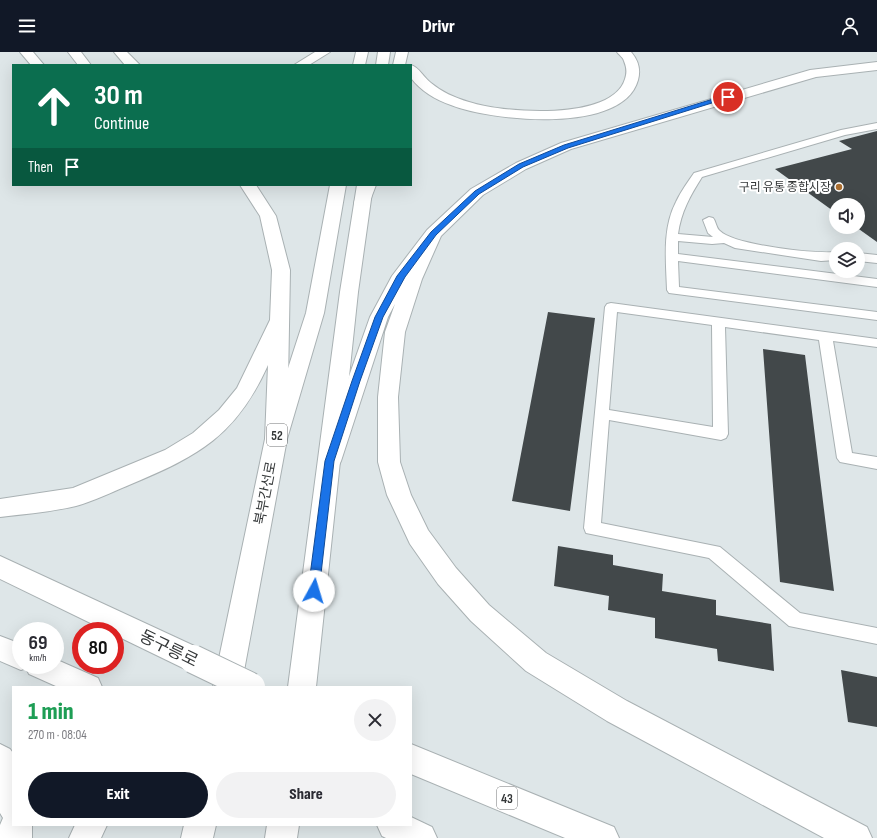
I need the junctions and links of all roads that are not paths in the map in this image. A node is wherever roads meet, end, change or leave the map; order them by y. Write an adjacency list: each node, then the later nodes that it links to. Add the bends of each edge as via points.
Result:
1 (26, 52): 10 (main road)
2 (74, 52): 11 (main road)
3 (120, 52): 12 (main road)
4 (324, 52): 13 (main road)
5 (362, 52): 14 (main road)
6 (384, 52): 15 (main road)
7 (402, 52): 16 (main road)
8 (406, 52): 17 (main road)
9 (623, 52): 19 (main road, via 628,56 633,74 630,88 623,96 593,110 565,114 510,114 460,104 428,88)
10 (37, 64)
11 (84, 64)
12 (132, 64)
13 (302, 64)
14 (359, 64)
15 (382, 64)
16 (400, 64)
17 (409, 64)
18 (877, 66): 25 (main road, via 815,73 772,84 566,146 521,166 477,192)
19 (412, 70)
20 (877, 126): 26 (lane, via 844,132 698,175 679,205)
21 (249, 186): 34 (main road, via 268,216 276,241 280,270)
22 (338, 186): 39 (main road, 북부간선로 / 52, via 315,313)
23 (366, 186): 40 (main road, via 349,292)
24 (709, 220): 27 (lane, via 714,233)
25 (433, 234): 40 (main road, via 401,276 379,317); 66 (main road, via 413,279 395,332 388,397 389,462 399,495 419,537 446,576 480,613 536,662 617,711)
26 (672, 237): 27 (lane, via 712,241); 29 (lane)
27 (726, 239): 28 (lane, via 735,244)
28 (829, 256)
29 (671, 257): 32 (lane); 33 (lane, via 673,290)
30 (865, 258): 31 (lane)
31 (877, 259)
32 (877, 283)
33 (877, 316)
34 (279, 321): 39 (main road); 42 (main road, via 246,391 228,416 201,439 155,464 75,497)
35 (718, 321): 36 (lane); 38 (lane, via 611,306); 38 (lane, via 721,434)
36 (825, 336): 37 (lane); 41 (lane, via 845,458)
37 (877, 343)
38 (602, 414): 44 (lane, via 592,528 714,552 795,620)
39 (276, 439): 49 (main road, 북부간선로 / 52)
40 (330, 461): 51 (main road)
41 (877, 463)
42 (0, 508)
43 (0, 567): 50 (main road, 동구릉로, bridge)
44 (877, 636)
45 (0, 648): 46 (main road)
46 (12, 653)
47 (59, 674): 48 (main road)
48 (86, 686)
49 (227, 686)
50 (249, 686)
51 (302, 686)
52 (0, 759): 54 (main road)
53 (412, 759): 65 (main road, 43)
54 (12, 803)
55 (16, 826): 60 (main road)
56 (90, 826): 61 (main road)
57 (200, 826): 62 (main road)
58 (283, 826): 63 (main road)
59 (395, 826): 64 (main road)
60 (16, 838)
61 (85, 838)
62 (197, 838)
63 (281, 838)
64 (421, 838)
65 (603, 838)
66 (856, 838)

